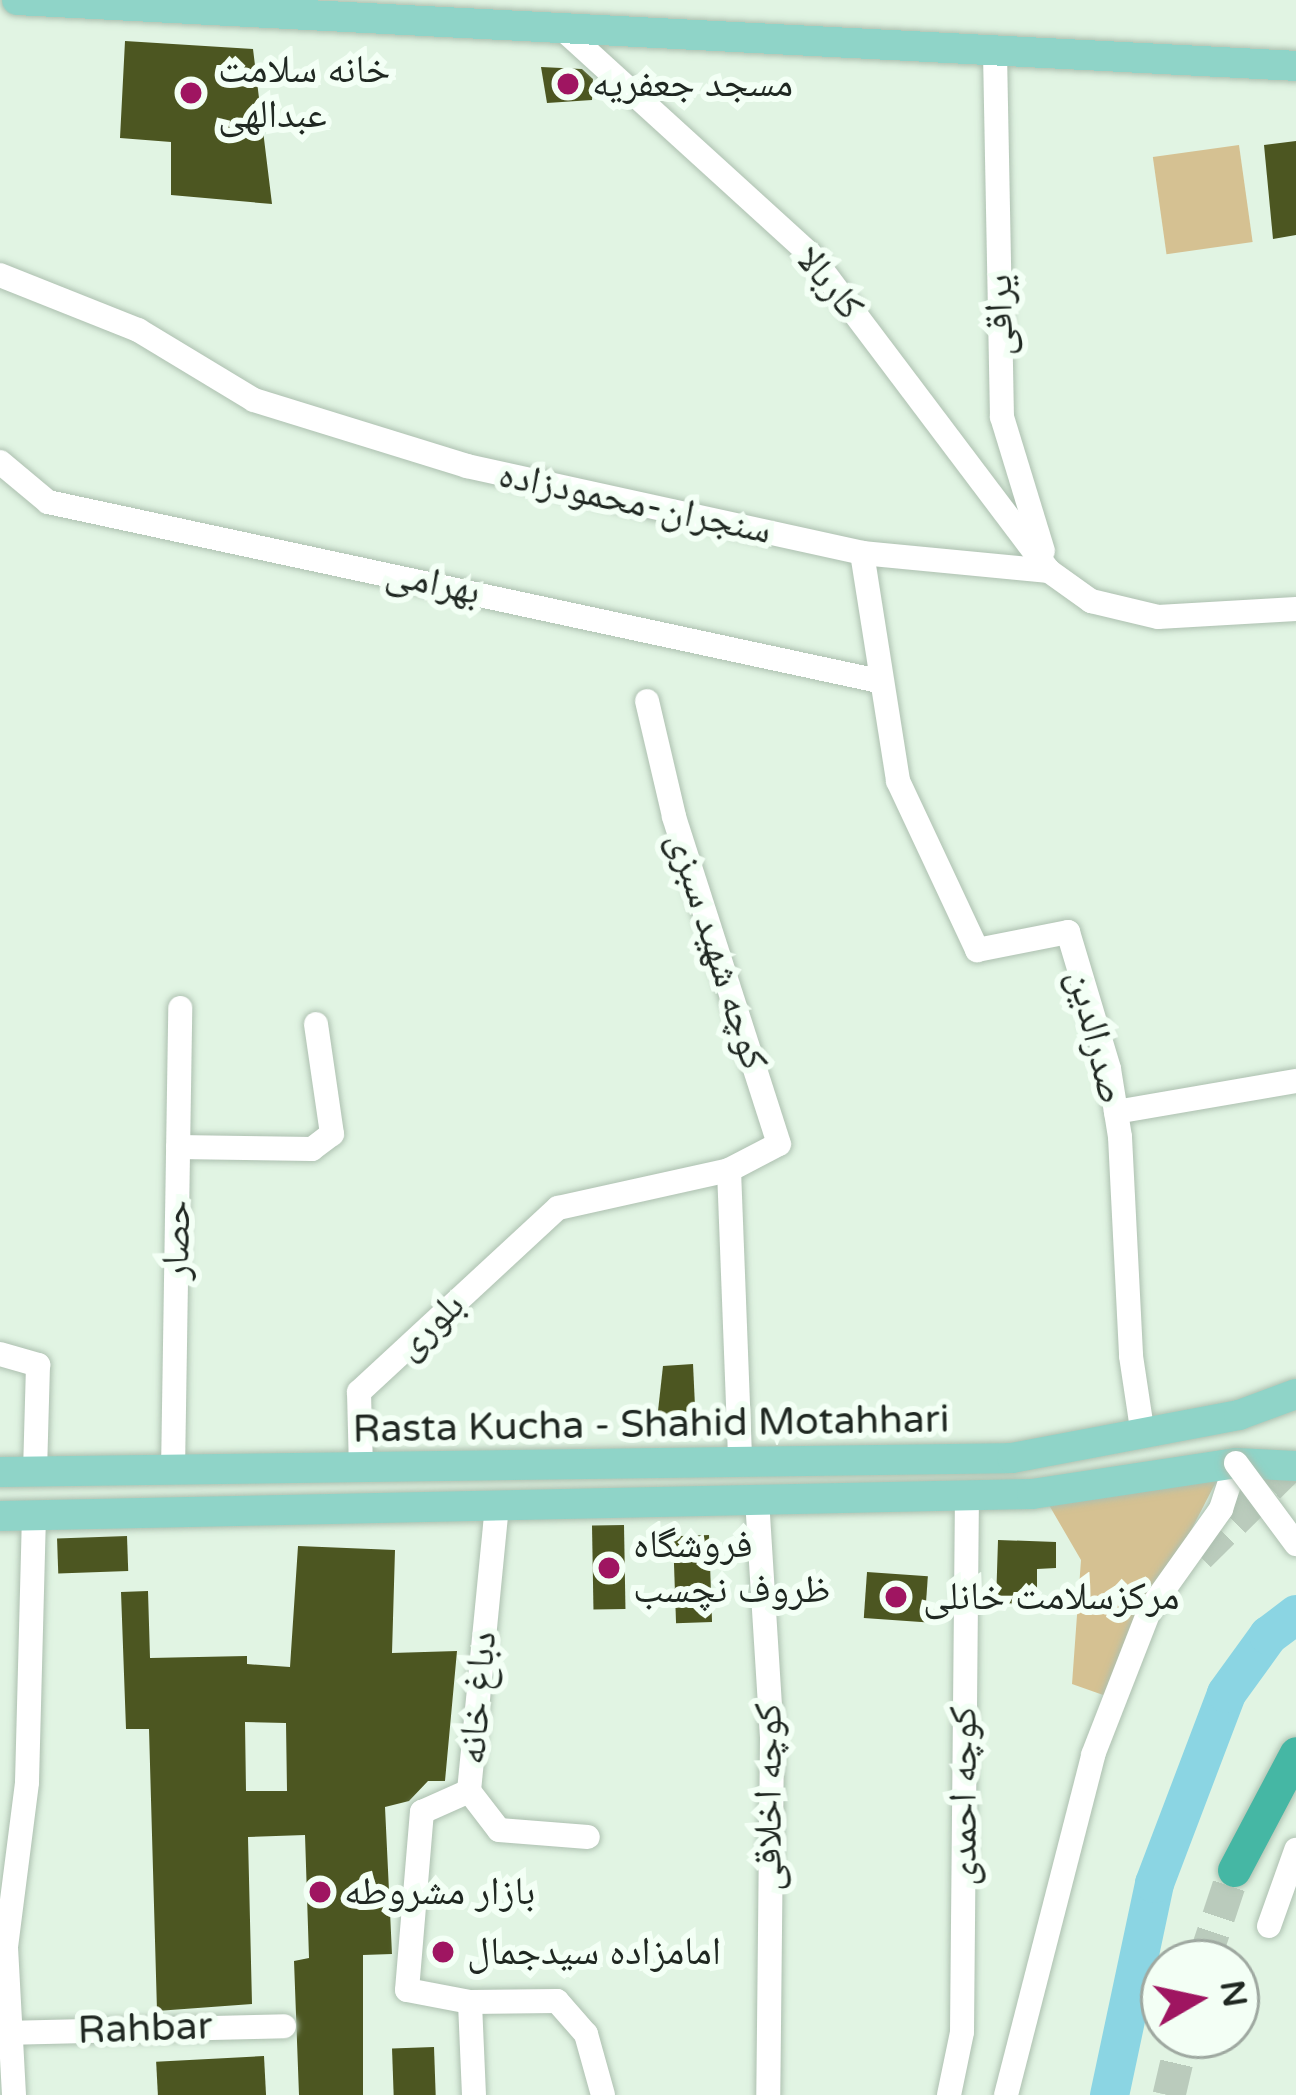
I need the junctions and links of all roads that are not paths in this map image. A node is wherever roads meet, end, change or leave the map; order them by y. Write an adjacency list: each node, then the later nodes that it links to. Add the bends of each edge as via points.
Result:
1 (17, 0): 3 (main road)
2 (429, 0): 5 (street)
3 (206, 6): 4 (main road)
4 (265, 9): 5 (main road)
5 (451, 28): 6 (main road)
6 (567, 34): 7 (main road); 13 (street, کاربالا, via 810,254)
7 (995, 52): 8 (main road); 13 (street, یراقی, via 1002,417)
8 (1296, 66)
9 (7, 278): 10 (street); 12 (street, سنجران-محمودزاده, via 138,330 254,400 467,466)
10 (0, 304)
11 (0, 461): 15 (street, بهرامی, via 48,502)
12 (862, 553): 13 (street, سنجران-محمودزاده); 15 (street, صدرالدین)
13 (1049, 571): 14 (street, سنجران-محمودزاده, via 1091,601 1158,616)
14 (1296, 609)
15 (880, 681): 20 (street, صدرالدین, via 898,781 977,950 1068,932)
16 (647, 701): 22 (street, کوچه شهید سبزی, via 674,817 779,1144)
17 (180, 1008): 21 (street, حصار)
18 (316, 1024): 21 (street, via 332,1134 312,1149)
19 (1296, 1081): 20 (street)
20 (1116, 1112): 27 (street, صدرالدین)
21 (178, 1147): 35 (street, حصار)
22 (728, 1170): 23 (street, کوچه شهید سبزی); 29 (street)
23 (558, 1208): 32 (street, بلوری, via 359,1392)
24 (0, 1354): 34 (street, via 38,1365)
25 (1296, 1394): 26 (main road, Rasta Kucha - Shahid Motahhari)
26 (1226, 1418): 27 (main road, Rasta Kucha - Shahid Motahhari); 30 (main road, via 1253,1436)
27 (1143, 1435): 28 (main road, Rasta Kucha - Shahid Motahhari); 36 (main road)
28 (1001, 1458): 29 (main road, Rasta Kucha - Shahid Motahhari); 38 (main road)
29 (740, 1460): 32 (main road, Rasta Kucha - Shahid Motahhari)
30 (1236, 1463): 31 (main road, Rasta Kucha - Shahid Motahhari); 36 (main road, Rasta Kucha - Shahid Motahhari); 43 (street, bridge); 58 (street, via 1221,1508 1150,1609 1093,1755)
31 (1296, 1466)
32 (361, 1469): 35 (main road, Rasta Kucha - Shahid Motahhari)
33 (0, 1472): 34 (main road, Rasta Kucha - Shahid Motahhari)
34 (35, 1472): 35 (main road, Rasta Kucha - Shahid Motahhari); 42 (main road)
35 (173, 1472)
36 (1149, 1479): 38 (main road, Rasta Kucha - Shahid Motahhari)
37 (967, 1495): 38 (main road, Rasta Kucha - Shahid Motahhari); 39 (main road, Rasta Kucha - Shahid Motahhari); 57 (street, کوچه احمدی, via 962,2032)
38 (1003, 1495)
39 (757, 1499): 40 (main road, Rasta Kucha - Shahid Motahhari); 56 (street, کوچه اخلاقی, via 772,1740)
40 (497, 1504): 42 (main road, Rasta Kucha - Shahid Motahhari); 45 (street, دباغ خانه)
41 (0, 1516): 42 (main road, Rasta Kucha - Shahid Motahhari)
42 (34, 1516): 52 (street, via 27,1782 6,1947)
43 (1296, 1544)
44 (1296, 1753): 48 (highway)
45 (469, 1791): 46 (street, via 499,1830); 50 (street, دباغ خانه, via 422,1812 406,1990)
46 (588, 1837)
47 (1296, 1850): 49 (street)
48 (1234, 1870)
49 (1269, 1926)
50 (470, 2002): 54 (street); 55 (street, via 557,2001 586,2034)
51 (284, 2026): 52 (street, Rahbar)
52 (5, 2033): 53 (street)
53 (14, 2095)
54 (474, 2095)
55 (603, 2095)
56 (768, 2095)
57 (949, 2095)
58 (1006, 2095)

